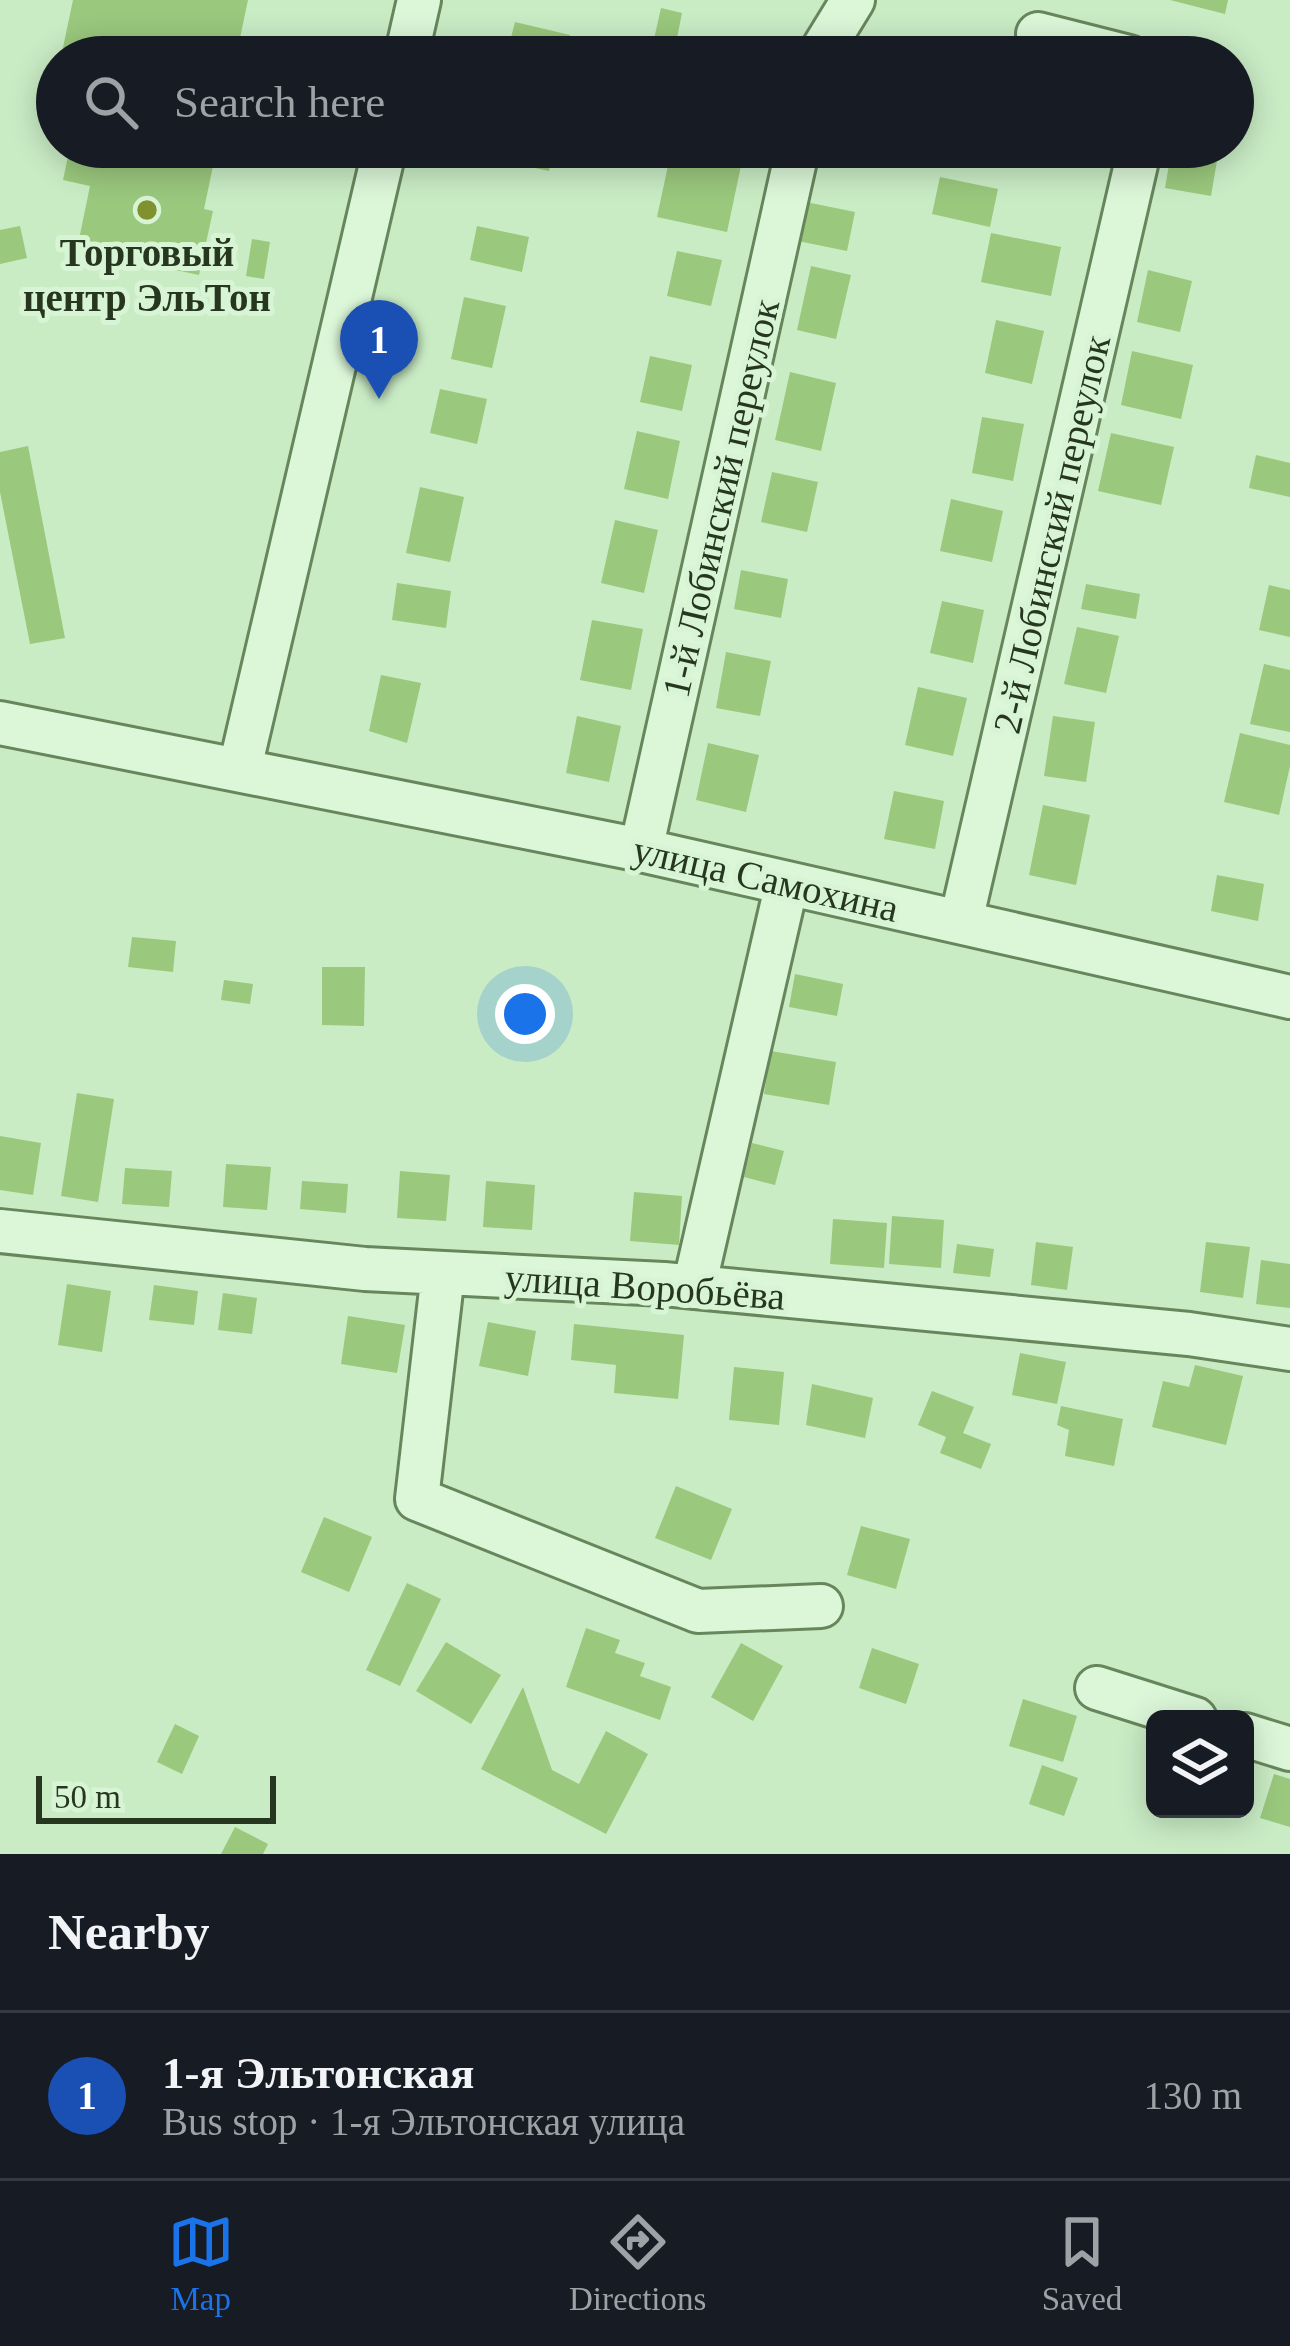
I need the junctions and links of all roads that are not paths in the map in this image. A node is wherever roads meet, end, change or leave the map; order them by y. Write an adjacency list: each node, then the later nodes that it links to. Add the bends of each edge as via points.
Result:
1 (419, 0): 4 (street)
2 (853, 0): 5 (street)
3 (1038, 34): 6 (street)
4 (411, 36)
5 (831, 36)
6 (1046, 36)
7 (380, 168): 11 (street)
8 (793, 168): 12 (street, 1-й Лобинский переулок)
9 (1135, 168): 14 (street, 2-й Лобинский переулок)
10 (0, 722): 11 (street, улица Самохина)
11 (241, 768): 12 (street, улица Самохина)
12 (641, 850): 13 (street, улица Самохина)
13 (787, 883): 14 (street, улица Самохина); 18 (street)
14 (961, 920): 15 (street, улица Самохина)
15 (1290, 997)
16 (0, 1231): 17 (street, улица Воробьёва)
17 (443, 1273): 18 (street, улица Воробьёва); 20 (street, via 418,1499 698,1612)
18 (694, 1287): 19 (street, улица Воробьёва)
19 (1290, 1349)
20 (821, 1606)
21 (1097, 1688): 22 (street)
22 (1167, 1710)
23 (1254, 1738): 24 (street)
24 (1290, 1749)

